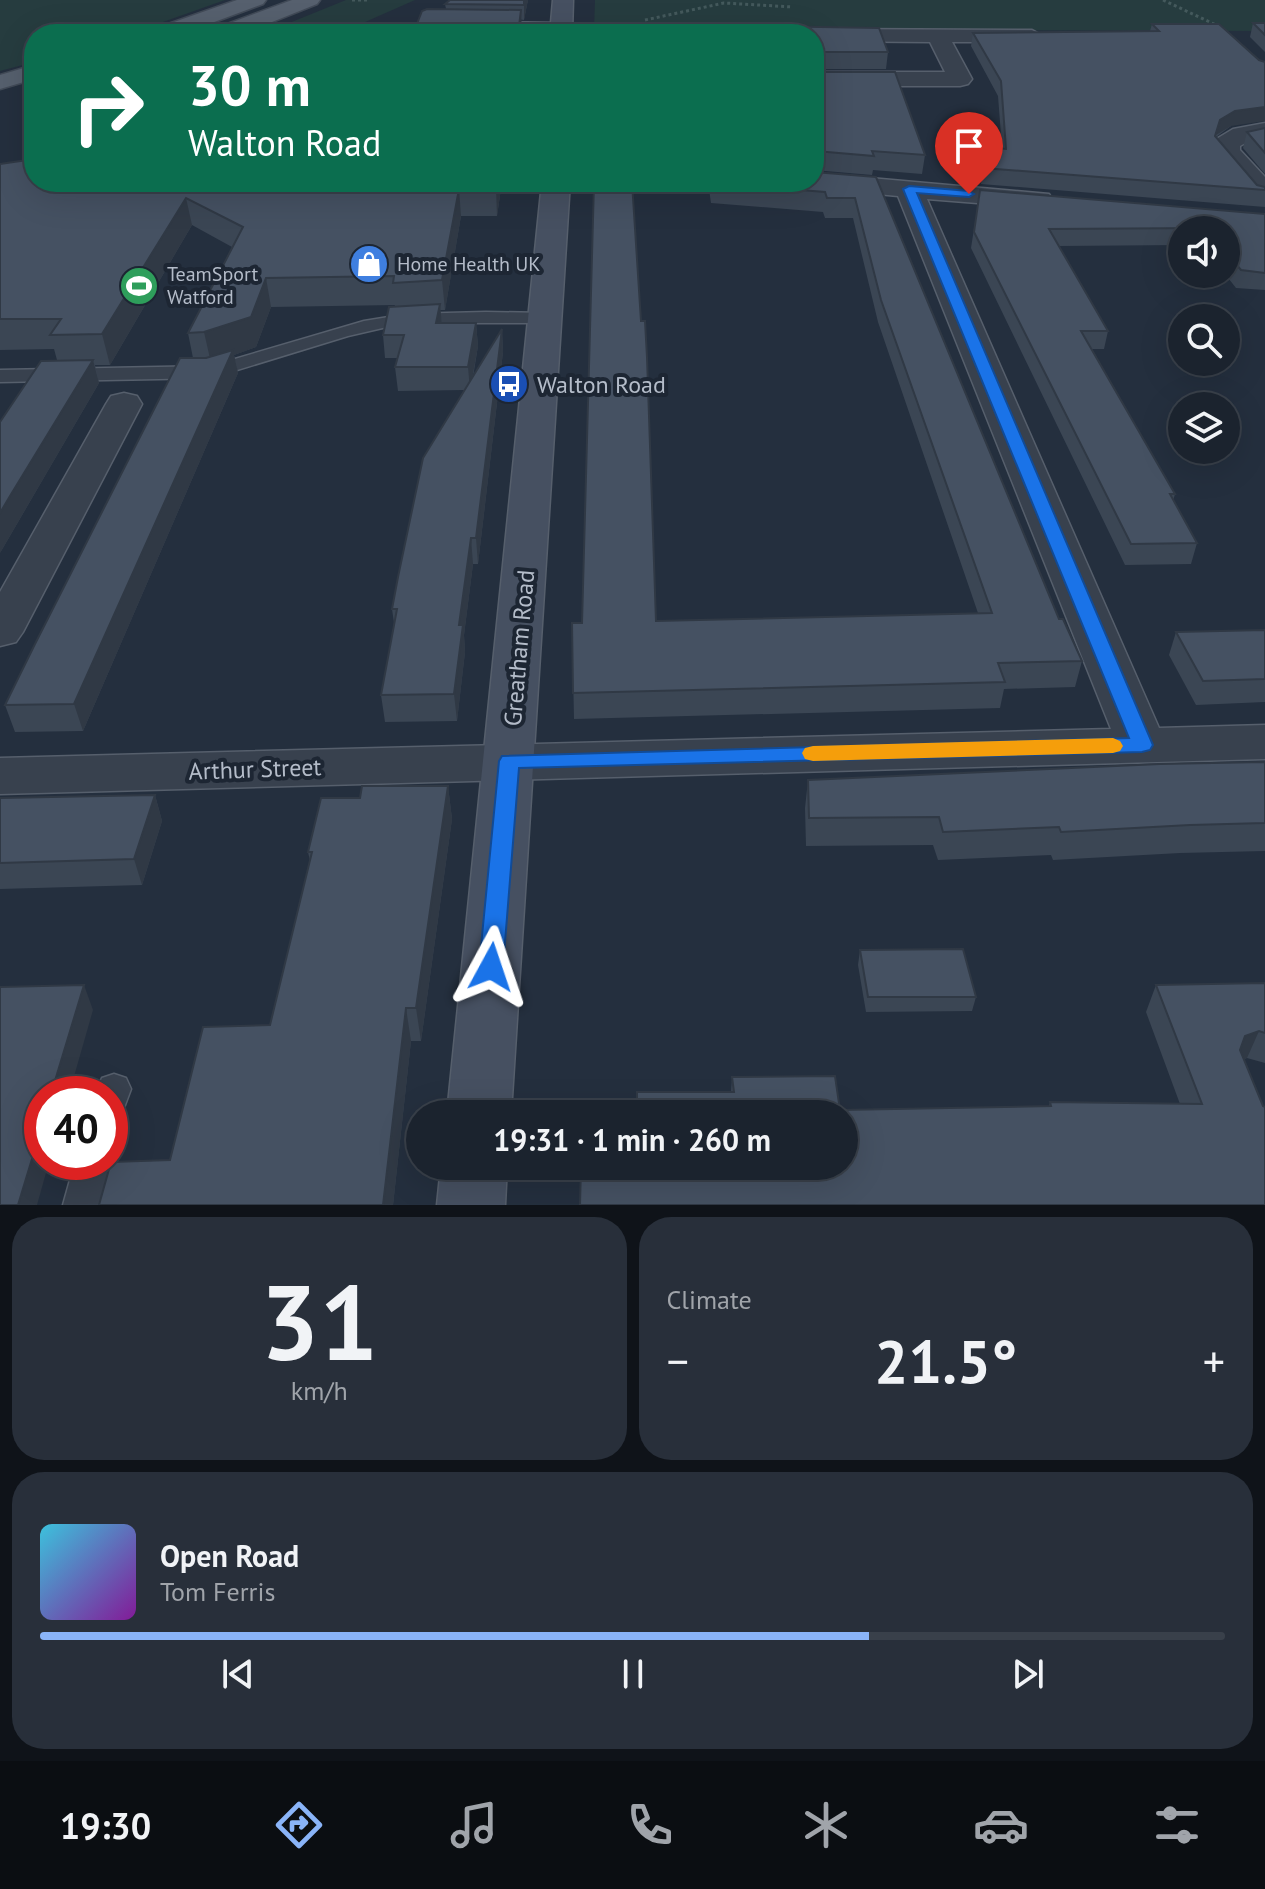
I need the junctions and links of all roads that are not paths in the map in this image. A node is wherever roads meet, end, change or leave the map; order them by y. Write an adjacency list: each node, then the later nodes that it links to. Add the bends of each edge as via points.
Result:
1 (256, 0): 5 (main road)
2 (310, 0): 6 (main road)
3 (563, 0): 8 (street)
4 (448, 8): 7 (lane)
5 (190, 24)
6 (247, 24)
7 (428, 24)
8 (561, 24)
9 (824, 35): 10 (street)
10 (938, 36): 11 (street); 13 (street, via 960,79)
11 (1047, 36)
12 (24, 75): 14 (main road)
13 (824, 79)
14 (0, 82)
15 (24, 96): 16 (main road)
16 (0, 102)
17 (1265, 131): 21 (street, via 1242,134 1227,143 1227,152)
18 (824, 182): 19 (street)
19 (909, 189): 22 (street); 28 (street)
20 (555, 192): 23 (street, Greatham Road)
21 (1265, 193)
22 (1064, 202)
23 (546, 318): 24 (lane, via 386,322 211,372); 29 (street, Greatham Road)
24 (0, 376)
25 (124, 404): 26 (street)
26 (0, 632)
27 (1265, 742): 28 (street)
28 (1142, 745): 29 (street)
29 (509, 761): 30 (street, Arthur Street); 31 (street, Greatham Road)
30 (0, 776)
31 (480, 1100)
32 (88, 1180): 34 (lane)
33 (473, 1180): 35 (street)
34 (81, 1205)
35 (471, 1205)

